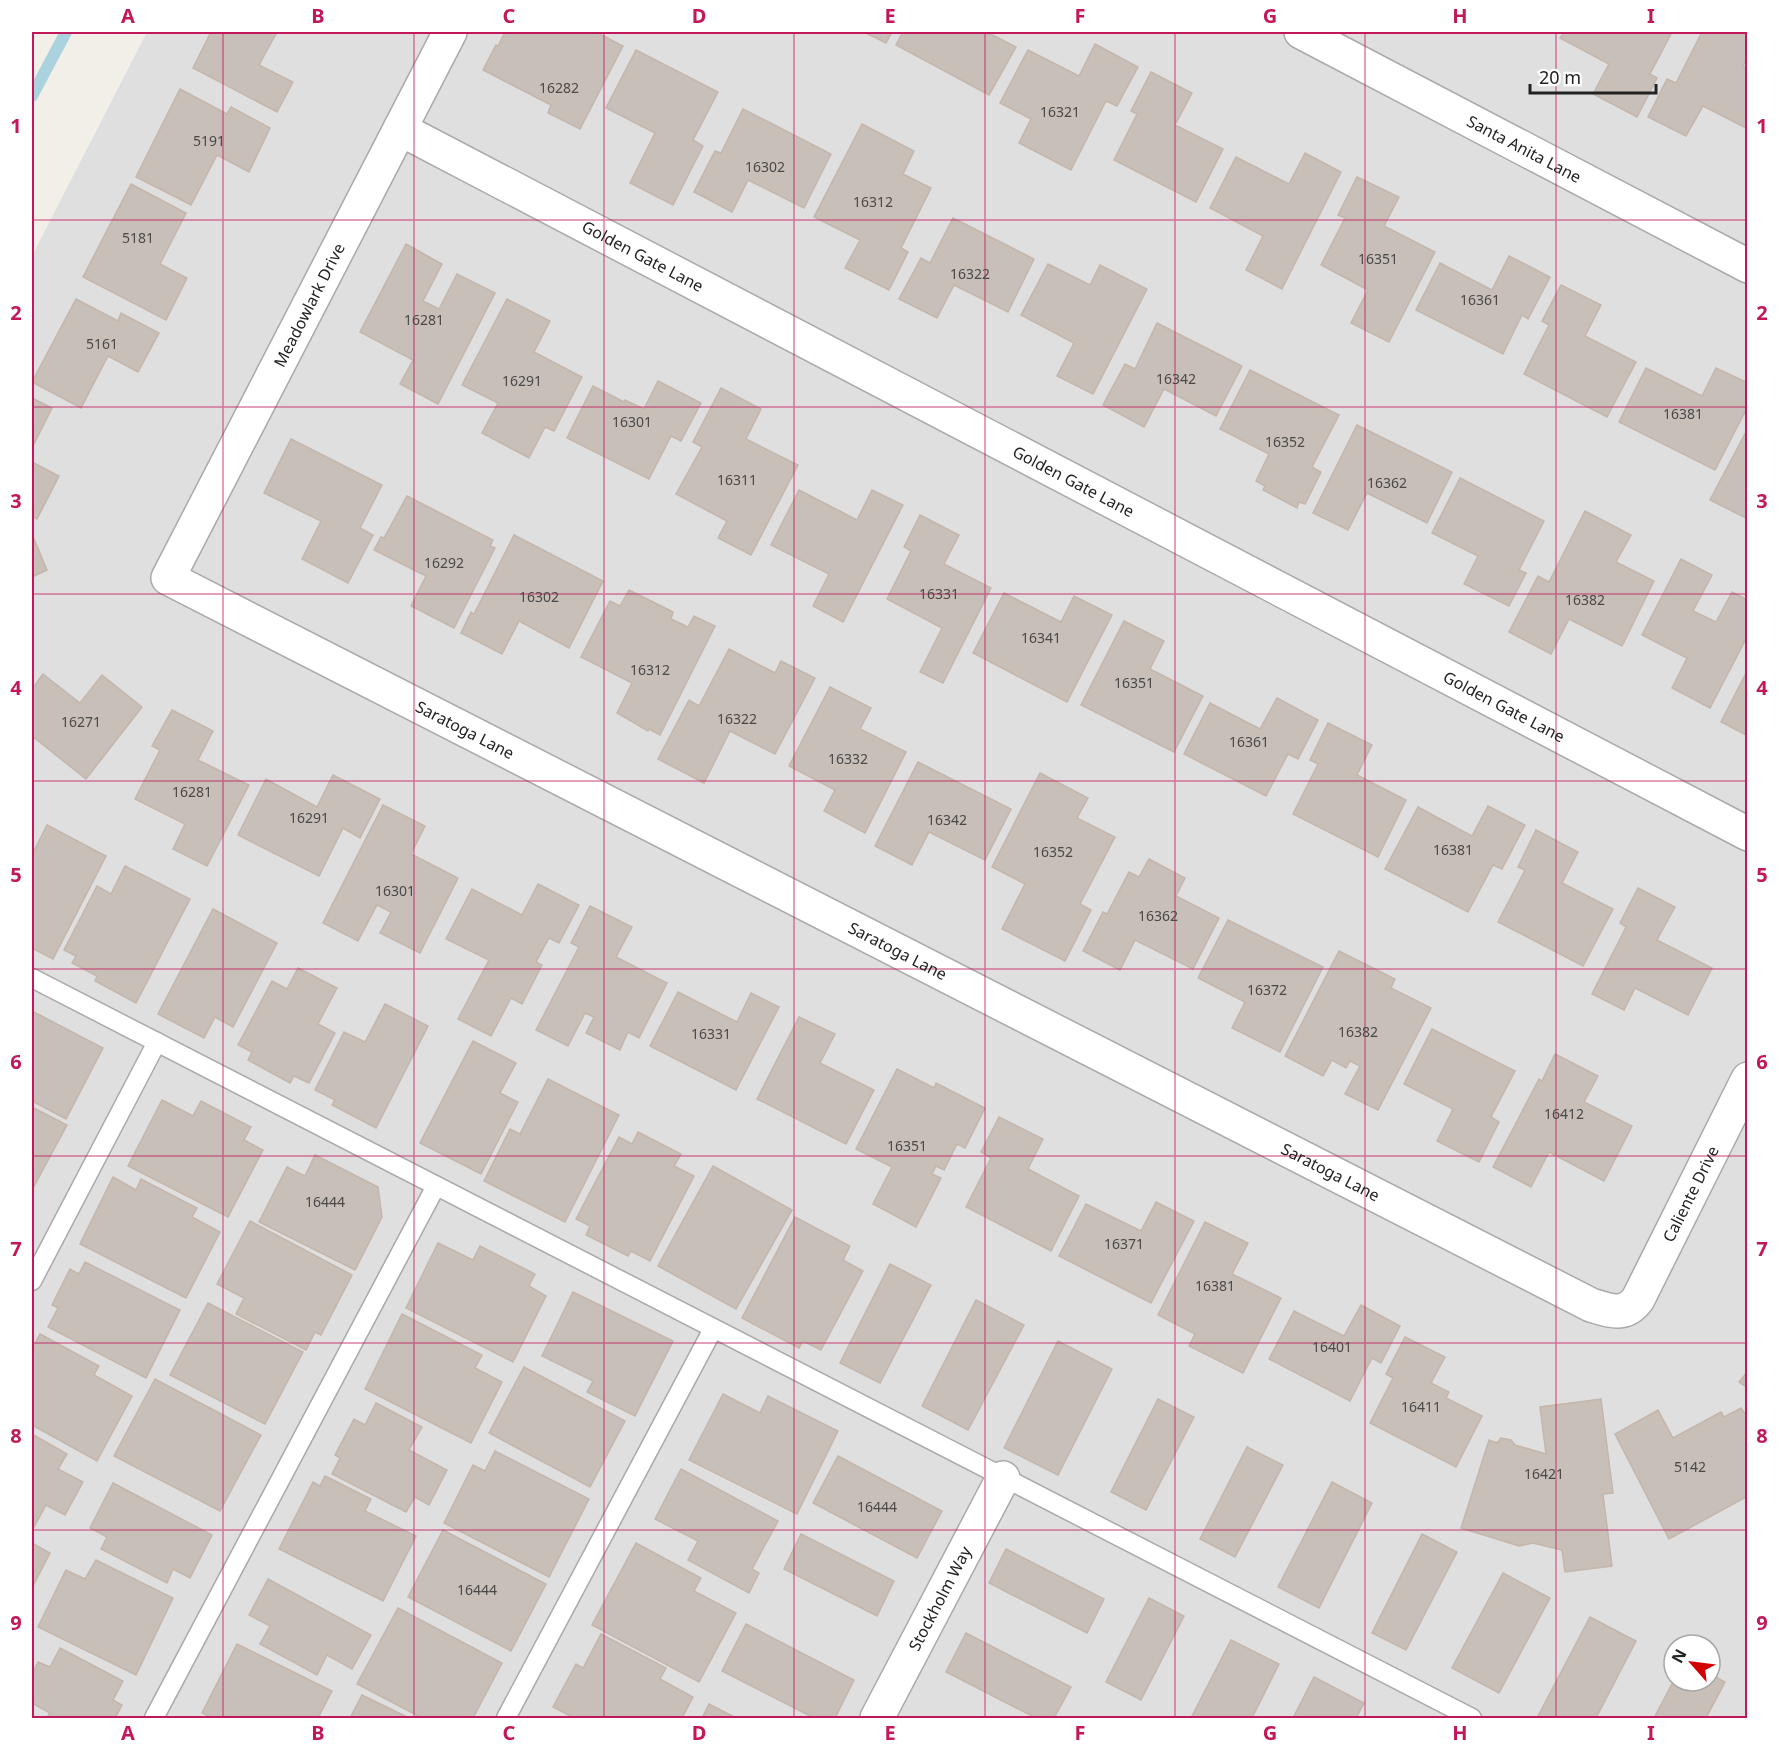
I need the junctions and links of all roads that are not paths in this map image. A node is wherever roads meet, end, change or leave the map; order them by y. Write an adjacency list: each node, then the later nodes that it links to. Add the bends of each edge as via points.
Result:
1 (450, 32): 3 (street, Meadowlark Drive)
2 (1301, 32): 4 (street, Santa Anita Lane)
3 (400, 129): 5 (street, Meadowlark Drive); 6 (street, Golden Gate Lane)
4 (1748, 266)
5 (168, 578): 12 (street, Saratoga Lane, via 1591,1305 1615,1311)
6 (1748, 834)
7 (32, 978): 8 (lane)
8 (157, 1042): 10 (lane); 11 (lane)
9 (1748, 1079): 12 (street, Caliente Drive)
10 (436, 1186): 13 (lane); 15 (lane)
11 (32, 1281)
12 (1631, 1308)
13 (713, 1329): 14 (lane); 16 (lane)
14 (1003, 1478): 17 (street, Stockholm Way); 18 (lane)
15 (154, 1719)
16 (506, 1719)
17 (877, 1719)
18 (1472, 1719)

